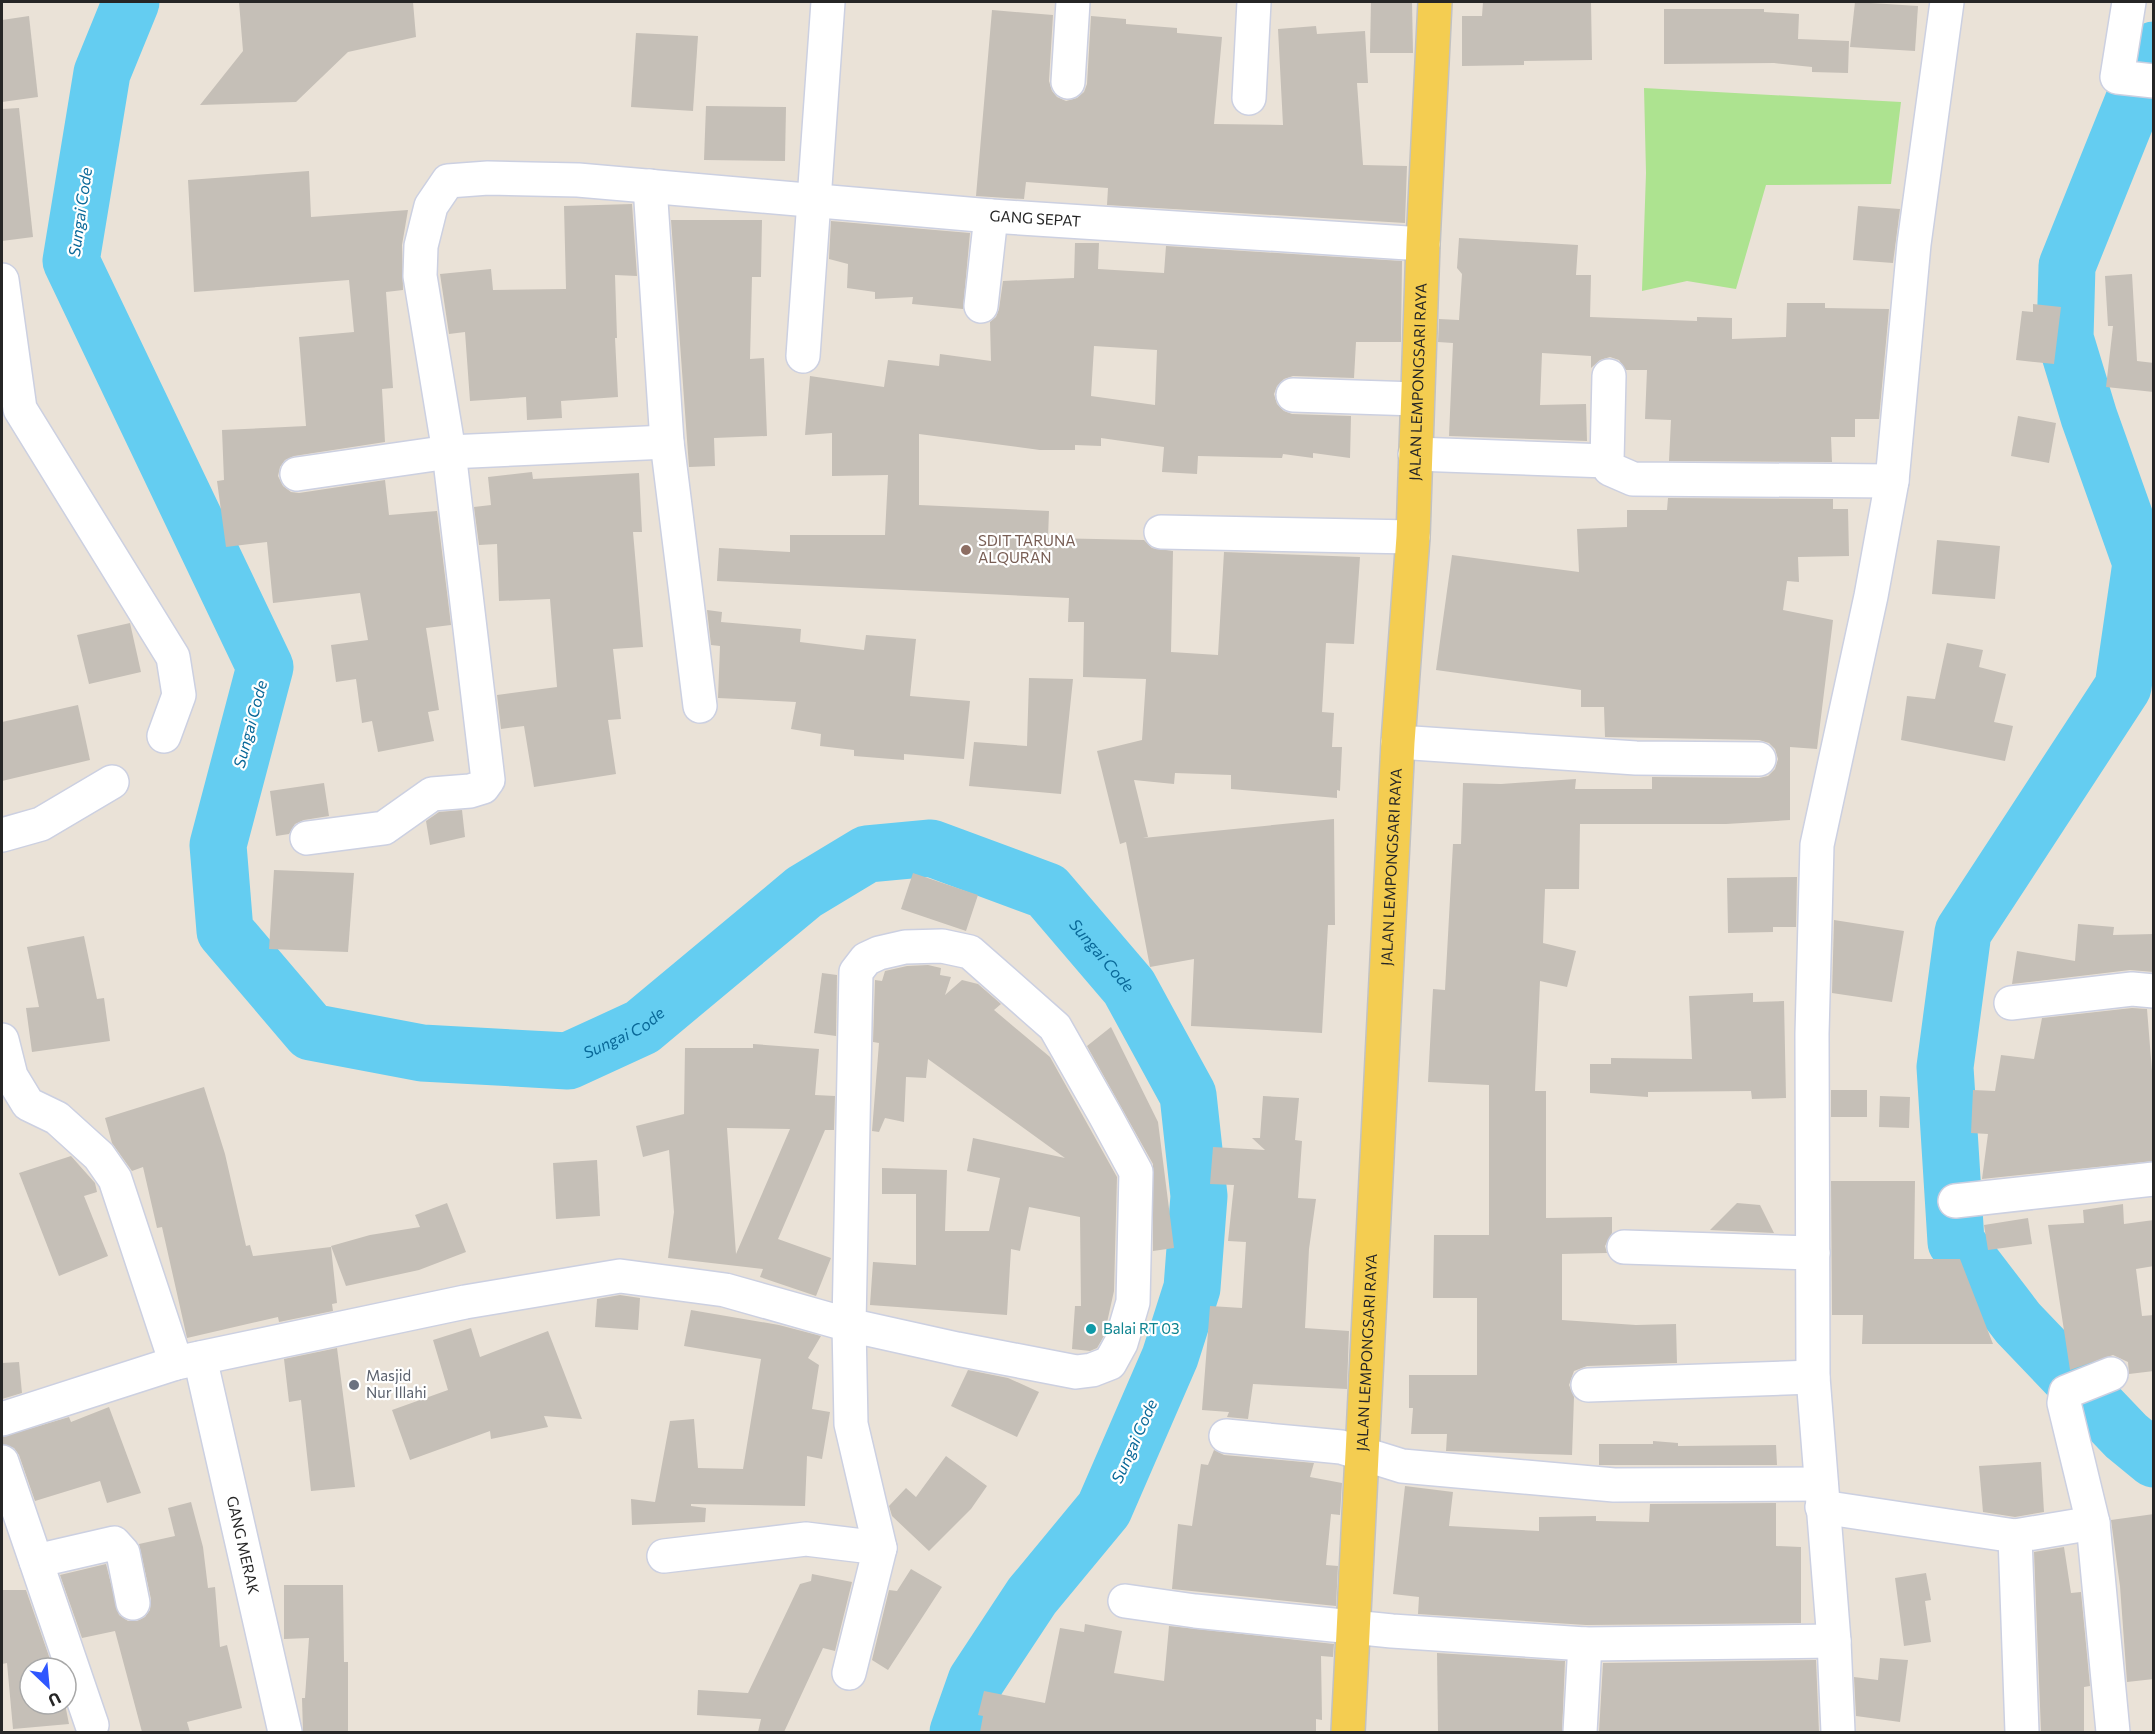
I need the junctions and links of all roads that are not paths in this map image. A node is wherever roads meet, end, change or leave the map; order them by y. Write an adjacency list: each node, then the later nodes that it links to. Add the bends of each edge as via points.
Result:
1 (828, 2): 11 (street)
2 (1073, 2): 8 (street)
3 (1254, 2): 9 (street)
4 (1436, 2): 13 (main road, JALAN LEMPONGSARI RAYA)
5 (1947, 2): 26 (street, via 1914,244)
6 (2129, 2): 7 (street, via 2117,77)
7 (2154, 81)
8 (1068, 82)
9 (1249, 98)
10 (650, 186): 11 (street, GANG SEPAT); 21 (street); 22 (street, GANG SEPAT, via 522,178 448,181 430,206 420,246 420,276)
11 (816, 199): 12 (street, GANG SEPAT); 17 (street)
12 (991, 216): 13 (street, GANG SEPAT); 15 (street)
13 (1423, 244): 20 (main road, JALAN LEMPONGSARI RAYA)
14 (2, 280): 16 (street)
15 (981, 306)
16 (6, 335): 30 (street, via 21,409 173,657 179,695)
17 (803, 356)
18 (1610, 376): 24 (street)
19 (1293, 395): 20 (street)
20 (1417, 399): 23 (main road, JALAN LEMPONGSARI RAYA)
21 (667, 442): 22 (street); 29 (street)
22 (449, 452): 25 (street); 35 (street, via 488,780 483,787 470,791 432,794 384,828)
23 (1415, 454): 24 (street); 28 (main road, JALAN LEMPONGSARI RAYA)
24 (1607, 461): 26 (street, via 1610,469 1633,479)
25 (297, 474)
26 (1892, 481): 42 (street, via 1817,845 1812,1034)
27 (1161, 532): 28 (street)
28 (1413, 537): 31 (main road, JALAN LEMPONGSARI RAYA)
29 (700, 706)
30 (164, 736)
31 (1398, 742): 32 (street, via 1636,758); 50 (main road, JALAN LEMPONGSARI RAYA)
32 (1759, 759)
33 (112, 782): 34 (street, via 41,825)
34 (2, 835)
35 (307, 838)
36 (2154, 990): 37 (street)
37 (2011, 1003)
38 (2, 1041): 44 (street, GANG MERAK, via 11,1076 28,1104 57,1118 99,1156 115,1179)
39 (2154, 1179): 40 (street)
40 (1955, 1201)
41 (1624, 1247): 42 (street)
42 (1813, 1253): 46 (street)
43 (849, 1325): 43 (street, via 856,972 866,959 905,947 942,946 970,952 1055,1027 1136,1172 1133,1302 1121,1343 1110,1363 1076,1372); 44 (street, via 725,1290 620,1276 465,1302); 55 (street, via 851,1424)
44 (188, 1361): 48 (street); 65 (street, GANG MERAK)
45 (2104, 1375): 53 (street, via 2066,1392 2065,1416)
46 (1813, 1377): 47 (street); 52 (street)
47 (1588, 1385)
48 (2, 1419)
49 (1226, 1436): 50 (street)
50 (1362, 1452): 52 (street, via 1402,1466 1614,1485); 60 (main road, JALAN LEMPONGSARI RAYA)
51 (2, 1462): 57 (street)
52 (1822, 1495): 54 (street); 61 (street)
53 (2092, 1523): 54 (street); 70 (street)
54 (2015, 1536): 69 (street)
55 (880, 1548): 56 (street, via 806,1539); 63 (street)
56 (664, 1556)
57 (36, 1561): 59 (street, via 114,1543 123,1553); 64 (street)
58 (1125, 1601): 60 (street)
59 (133, 1603)
60 (1352, 1626): 62 (street); 66 (main road, JALAN LEMPONGSARI RAYA)
61 (1834, 1641): 62 (street); 68 (street)
62 (1585, 1644): 67 (street)
63 (849, 1672)
64 (92, 1725)
65 (285, 1732)
66 (1348, 1732)
67 (1580, 1732)
68 (1838, 1732)
69 (2022, 1732)
70 (2113, 1732)

